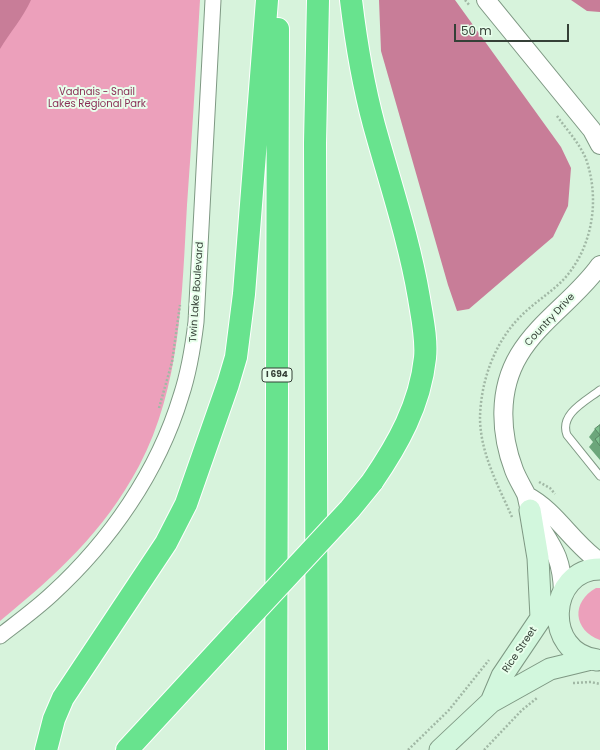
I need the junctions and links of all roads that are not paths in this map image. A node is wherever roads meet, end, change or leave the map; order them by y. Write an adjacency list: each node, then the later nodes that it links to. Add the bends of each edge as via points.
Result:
1 (213, 0): 16 (street, Twin Lake Boulevard, via 196,322 191,358 181,396 168,432 113,528 66,581)
2 (267, 0): 19 (highway, via 244,294 236,357 228,384 186,504 166,543 63,698)
3 (278, 0): 21 (highway, I 694)
4 (318, 0): 22 (highway, via 315,144)
5 (351, 0): 20 (highway, bridge, via 361,69 372,117 399,208 416,282 423,322 425,357 420,388 398,442 372,482)
6 (480, 5): 7 (street, via 592,130)
7 (600, 145)
8 (597, 274): 11 (street, Country Drive, via 532,336 508,380 503,424 514,471)
9 (600, 390): 10 (lane, via 569,416 565,430)
10 (600, 476)
11 (529, 503): 12 (street, Country Drive, via 538,502); 14 (street, Country Drive, via 558,556 563,574); 15 (main road, via 538,558)
12 (600, 562)
13 (600, 569): 14 (main road, Rice Street, via 583,573 572,581)
14 (561, 598): 15 (main road, Rice Street); 17 (main road, via 558,619 561,632 578,654)
15 (541, 618): 18 (main road, Rice Street, via 502,676)
16 (0, 636)
17 (596, 660): 18 (main road, Rice Street, via 550,669)
18 (491, 702): 23 (main road, Rice Street)
19 (45, 746)
20 (127, 750)
21 (276, 750)
22 (317, 750)
23 (440, 750)

